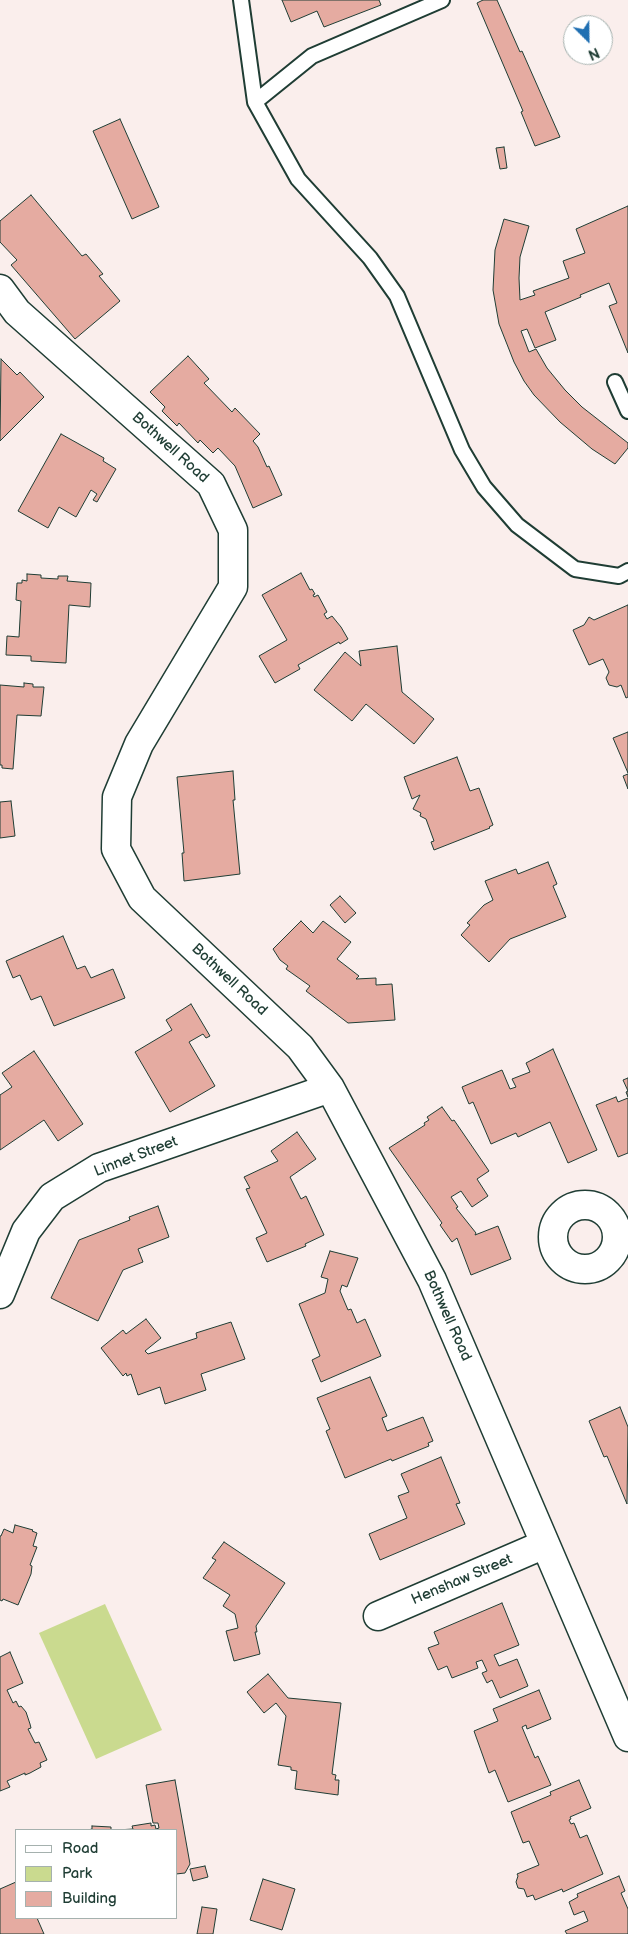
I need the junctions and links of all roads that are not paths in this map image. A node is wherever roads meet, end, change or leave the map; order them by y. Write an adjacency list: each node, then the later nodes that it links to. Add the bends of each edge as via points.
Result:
1 (241, 0): 3 (lane)
2 (442, 0): 3 (lane, via 312,56)
3 (256, 102): 7 (lane, via 298,179 370,258 397,296 462,450 484,487 516,525 575,570 619,576)
4 (0, 289): 8 (street, Bothwell Road, via 17,312 212,484 233,530 233,587 139,744 117,797 116,848 142,898 300,1047)
5 (615, 382): 6 (lane)
6 (628, 411)
7 (628, 571)
8 (330, 1088): 9 (street, Linnet Street, via 99,1168 52,1197 26,1231); 10 (street, Bothwell Road, via 432,1280)
9 (0, 1294)
10 (546, 1544): 11 (street, Henshaw Street); 12 (street, Bothwell Road)
11 (378, 1616)
12 (628, 1737)

